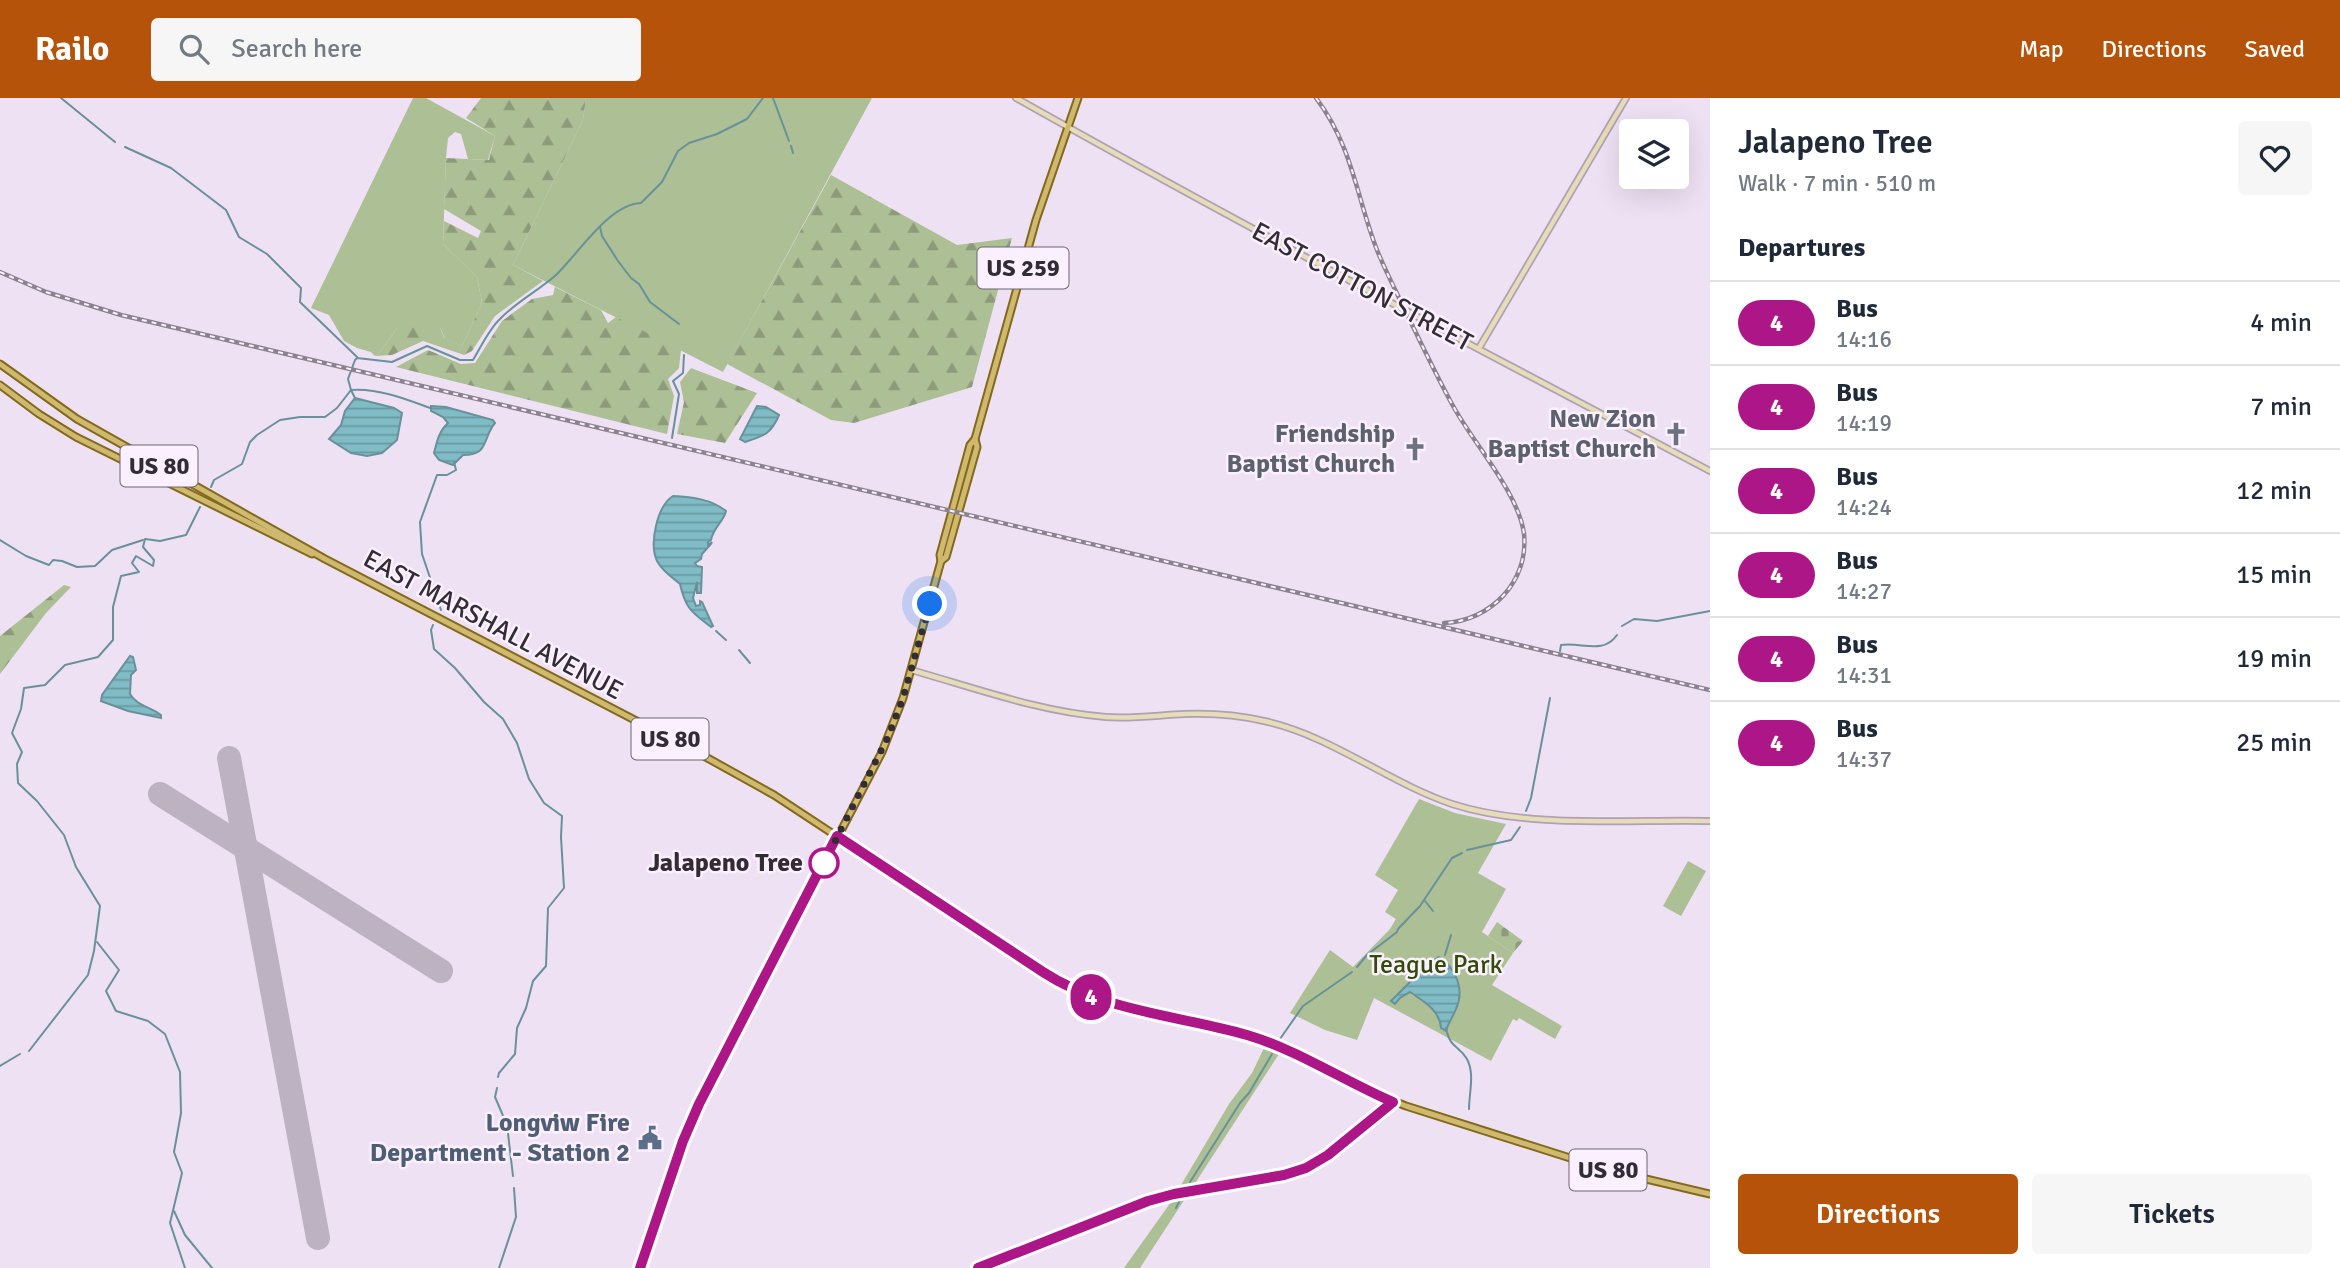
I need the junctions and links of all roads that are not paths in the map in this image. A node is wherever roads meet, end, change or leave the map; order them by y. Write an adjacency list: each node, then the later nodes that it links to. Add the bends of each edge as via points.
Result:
1 (1016, 98): 4 (main road, EAST COTTON STREET)
2 (1078, 98): 4 (main road, US 259)
3 (1626, 98): 5 (main road)
4 (1067, 127): 5 (main road, EAST COTTON STREET); 12 (main road, US 259, via 1033,232 975,439 977,447)
5 (1479, 348): 10 (main road, EAST COTTON STREET)
6 (0, 364): 8 (main road, EAST MARSHALL AVENUE / US 80)
7 (0, 386): 9 (main road, EAST MARSHALL AVENUE / US 80, via 51,422)
8 (109, 438): 9 (main road); 11 (main road, EAST MARSHALL AVENUE / US 80)
9 (103, 450): 11 (main road, EAST MARSHALL AVENUE / US 80)
10 (1710, 471)
11 (325, 559): 14 (main road, EAST MARSHALL AVENUE / US 80, via 702,755)
12 (911, 670): 13 (main road, via 1086,715 1206,714 1270,722 1324,741 1435,798 1485,812 1544,819); 14 (main road, US 259, via 882,752)
13 (1710, 821)
14 (837, 836): 15 (main road, EAST MARSHALL AVENUE / US 80, via 1071,989 1260,1039); 17 (main road, US 259, via 699,1104)
15 (1393, 1102): 16 (main road, EAST MARSHALL AVENUE / US 80, via 1601,1168); 18 (main road, via 1306,1168 1148,1201)
16 (1710, 1194)
17 (640, 1268)
18 (978, 1268)

